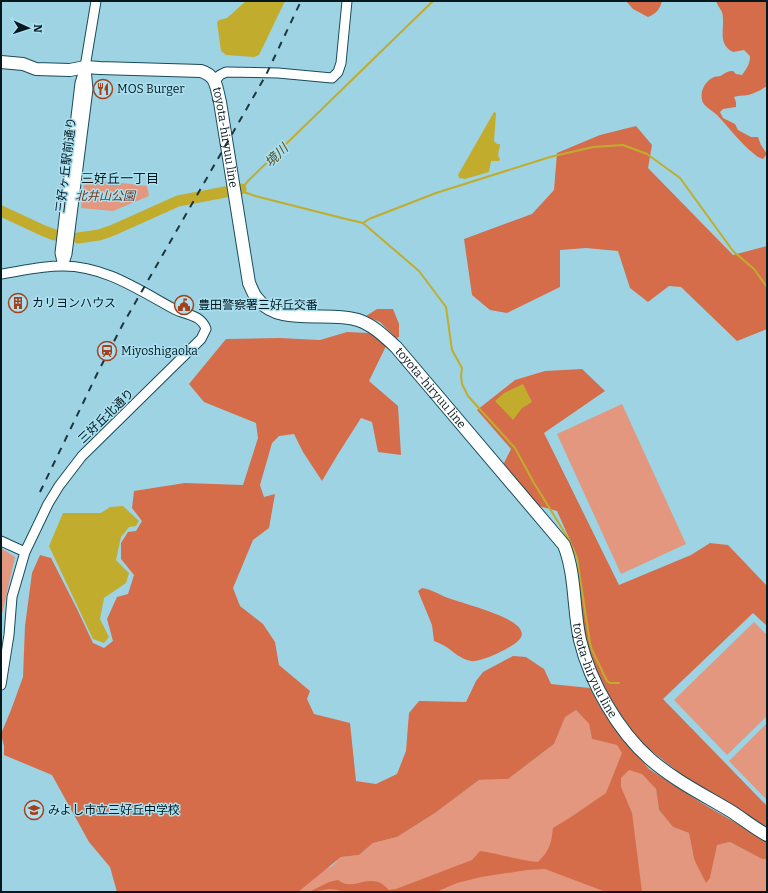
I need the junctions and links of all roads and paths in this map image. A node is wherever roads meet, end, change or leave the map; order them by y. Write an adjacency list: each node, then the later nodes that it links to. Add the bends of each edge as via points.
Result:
1 (96, 1): 4 (street, 三好ヶ丘駅前通り)
2 (347, 1): 5 (street, via 341,63 338,72 332,78 226,72)
3 (1, 62): 4 (main road, toyota-hiryuu line, via 67,62)
4 (85, 68): 5 (main road, toyota-hiryuu line, via 201,71 212,76); 6 (street, 三好ヶ丘駅前通り, via 88,89 67,254)
5 (215, 81): 11 (main road, toyota-hiryuu line, via 249,283 256,297 269,309 282,314 358,320 376,329 396,347 564,545 571,571 580,639 585,657 604,698 624,732 668,774)
6 (63, 266): 7 (street); 9 (street, 三好丘北通り, via 96,270 111,275 180,312 197,317 206,329 201,339 82,456 48,504)
7 (1, 274)
8 (1, 541): 9 (street)
9 (25, 552): 10 (street, 三好丘北通り, via 12,598)
10 (1, 685)
11 (767, 835)

